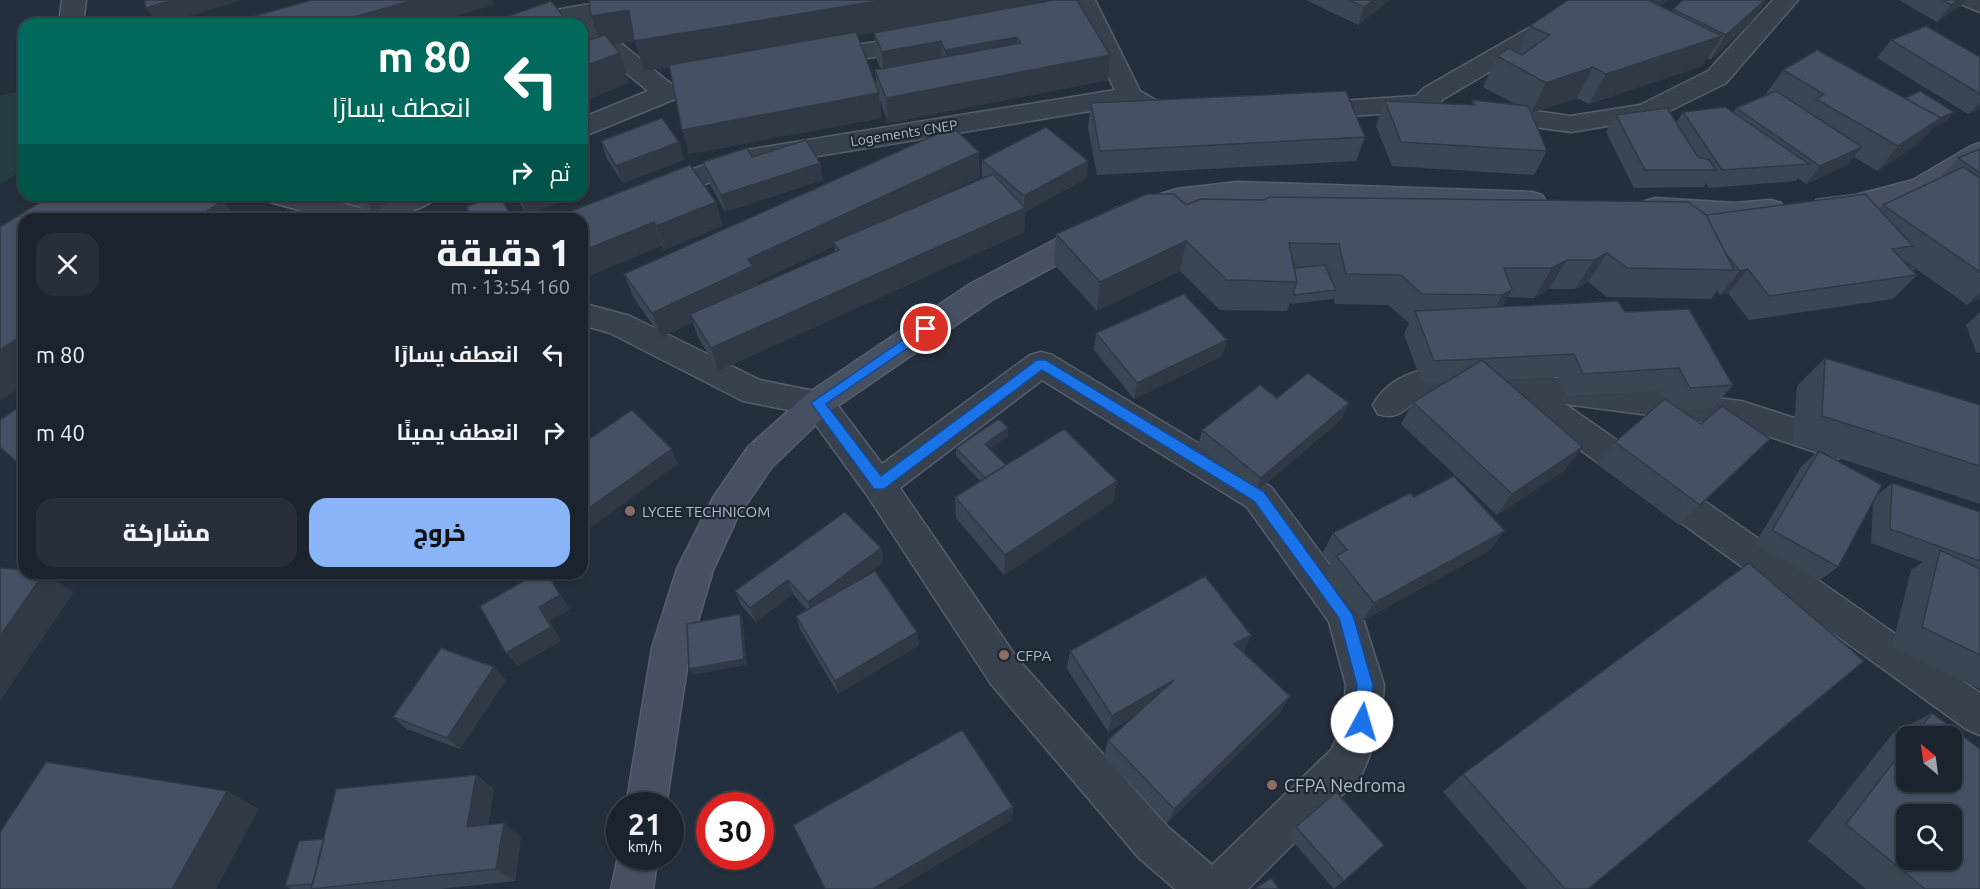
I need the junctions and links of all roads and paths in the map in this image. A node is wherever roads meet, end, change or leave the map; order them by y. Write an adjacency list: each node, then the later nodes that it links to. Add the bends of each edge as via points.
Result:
1 (74, 0): 9 (street)
2 (674, 0): 8 (street)
3 (1786, 0): 16 (street, via 1717,77 1646,112 1571,123)
4 (1971, 0): 5 (street)
5 (1980, 5)
6 (1582, 7): 16 (street, via 1432,94)
7 (1081, 13): 15 (street)
8 (574, 16)
9 (72, 18)
10 (588, 28): 14 (street)
11 (938, 40): 12 (street)
12 (796, 62)
13 (740, 74): 14 (street)
14 (666, 93): 20 (street)
15 (1130, 96): 17 (street, via 1154,110); 19 (street, Logements CNEP)
16 (1423, 104): 18 (street)
17 (1210, 111)
18 (1289, 112)
19 (994, 118): 22 (street); 29 (street, Logements CNEP, via 741,160)
20 (588, 126)
21 (1980, 152): 26 (main road, via 1922,187 1856,205 1734,213)
22 (921, 158)
23 (301, 201): 27 (street)
24 (408, 201): 28 (street)
25 (1558, 203): 34 (main road, via 1237,191 1177,199 1126,214 981,292)
26 (1628, 207)
27 (344, 213)
28 (380, 213)
29 (588, 220)
30 (650, 307): 32 (street)
31 (588, 316): 32 (street)
32 (619, 324): 34 (street, via 754,392)
33 (1513, 384): 35 (street, via 1437,376 1409,386); 36 (street, via 1741,414); 38 (street)
34 (818, 403): 37 (street); 41 (main road, via 760,456 726,506 695,568 671,648)
35 (1389, 405)
36 (1866, 455)
37 (879, 485): 44 (street, via 1004,671 1154,843); 45 (street, via 1041,364 1259,496 1345,615 1365,685 1362,722 1347,762)
38 (1854, 627): 39 (street); 40 (street)
39 (1980, 674)
40 (1980, 716)
41 (648, 792)
42 (635, 870): 43 (main road)
43 (632, 889)
44 (1207, 889)
45 (1218, 889)

